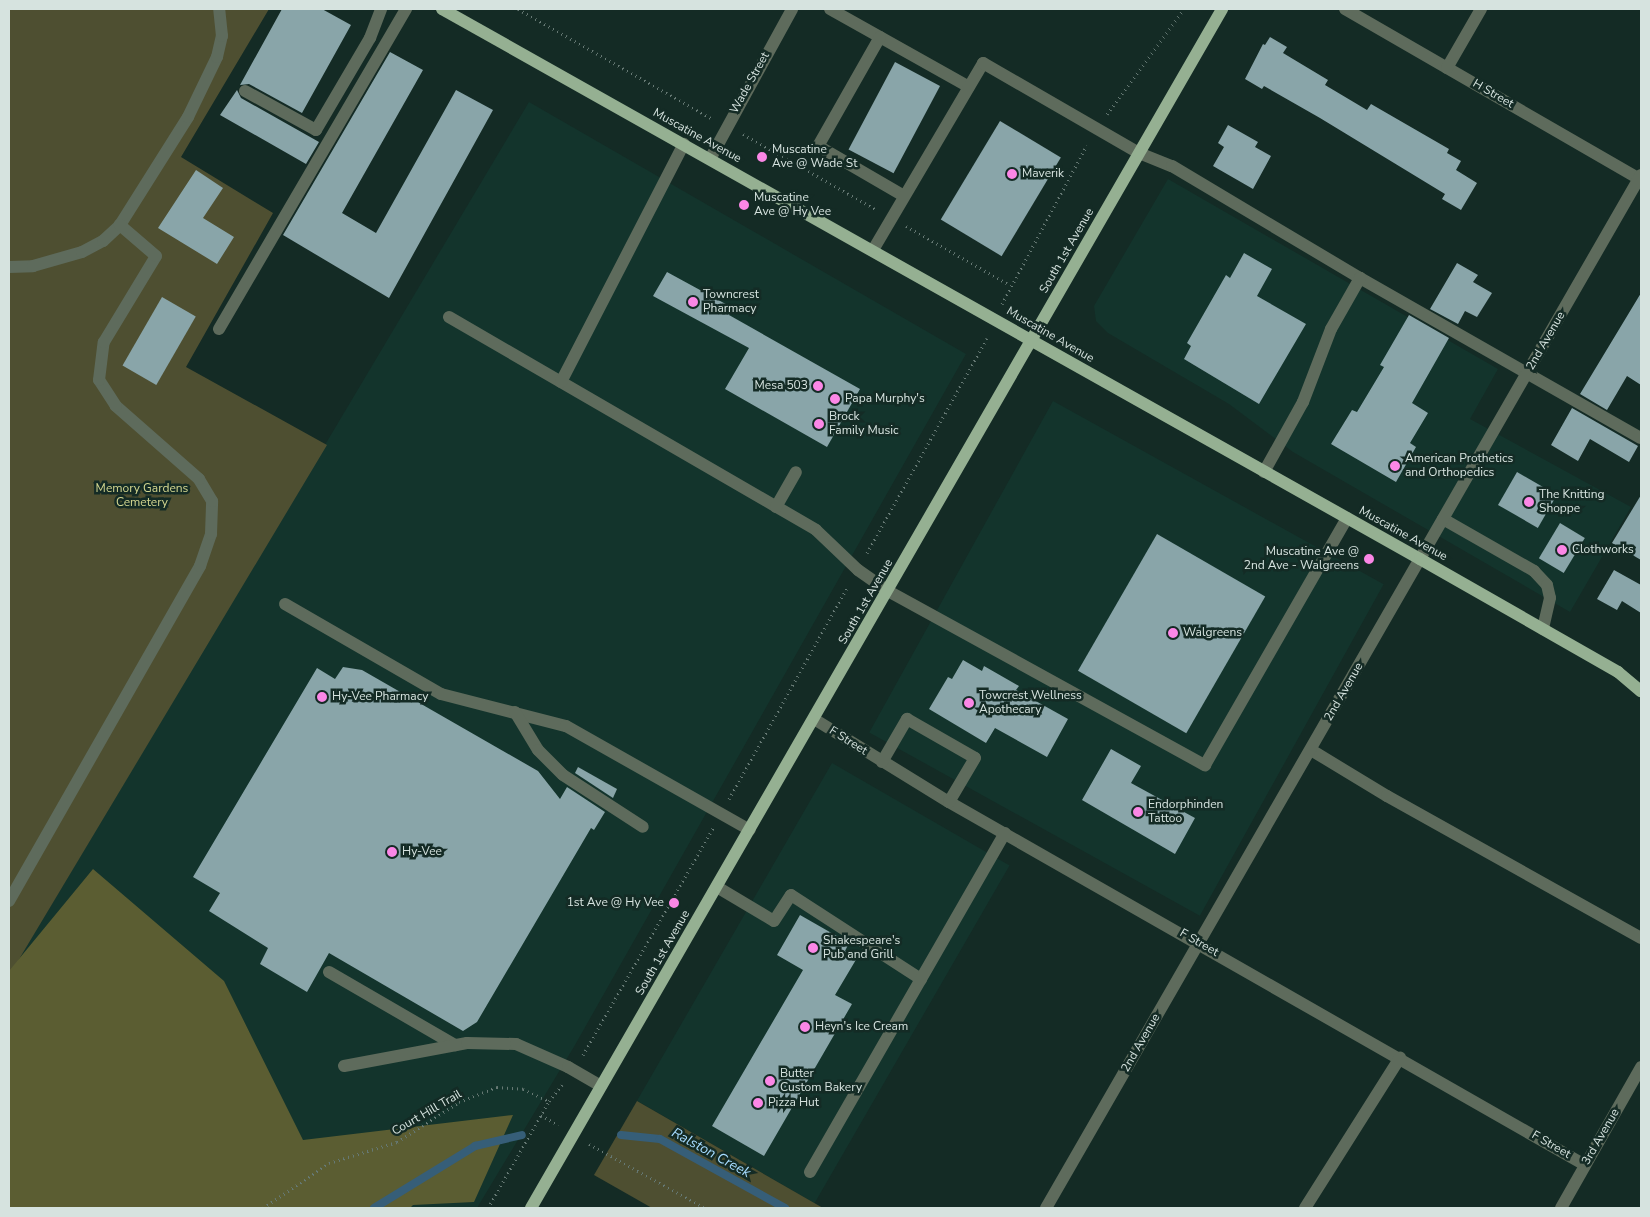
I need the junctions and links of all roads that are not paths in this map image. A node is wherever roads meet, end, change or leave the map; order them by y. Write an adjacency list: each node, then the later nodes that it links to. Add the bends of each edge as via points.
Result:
1 (219, 9): 19 (street, via 222,36 217,57 188,118)
2 (381, 9): 13 (street, via 370,38 316,130)
3 (406, 9): 24 (street)
4 (442, 9): 14 (main road, Muscatine Avenue)
5 (792, 9): 16 (street, Wade Street)
6 (830, 9): 10 (street)
7 (1222, 9): 15 (main road, South 1st Avenue)
8 (1345, 9): 11 (street, H Street)
9 (1482, 9): 11 (street)
10 (880, 37): 12 (street); 18 (street, via 818,146)
11 (1448, 68): 17 (street, H Street)
12 (969, 87): 15 (street, via 983,63); 18 (street)
13 (245, 91)
14 (684, 144): 16 (main road, Muscatine Avenue); 27 (street)
15 (1140, 153): 22 (street, via 1172,166); 25 (main road, South 1st Avenue)
16 (710, 158): 20 (main road, Muscatine Avenue)
17 (1641, 178): 26 (street, 2nd Avenue)
18 (904, 196): 20 (street)
19 (120, 225): 21 (street, via 103,241 82,252 33,266); 48 (street, via 156,256 104,342 99,380 116,406 199,478 212,501 211,534 200,566)
20 (873, 250): 25 (main road, Muscatine Avenue)
21 (9, 267)
22 (1360, 278): 26 (street); 30 (street, via 1332,329 1303,402)
23 (449, 317): 27 (street)
24 (219, 330)
25 (1032, 341): 30 (main road, Muscatine Avenue); 35 (main road, South 1st Avenue)
26 (1527, 374): 28 (street); 33 (street, 2nd Avenue)
27 (561, 382): 31 (street)
28 (1641, 438)
29 (796, 472): 31 (street)
30 (1264, 472): 32 (main road, Muscatine Avenue)
31 (776, 507): 35 (street, via 816,530 858,570)
32 (1347, 518): 34 (main road, Muscatine Avenue); 35 (street, via 1205,765)
33 (1443, 520): 34 (street, 2nd Avenue); 37 (street, via 1534,571 1547,585 1550,598)
34 (1420, 559): 37 (main road, Muscatine Avenue); 41 (street, 2nd Avenue)
35 (888, 591): 40 (main road, South 1st Avenue)
36 (286, 604): 39 (street, via 441,694)
37 (1543, 629): 38 (main road, Muscatine Avenue, via 1618,672)
38 (1641, 691)
39 (514, 712): 44 (street, via 538,750 563,775); 45 (street, via 566,726)
40 (814, 719): 42 (street, F Street); 45 (main road, South 1st Avenue)
41 (1311, 750): 49 (street); 50 (street, 2nd Avenue)
42 (882, 762): 43 (street, F Street); 43 (street, via 907,719 975,758)
43 (949, 802): 46 (street, F Street)
44 (643, 827)
45 (750, 830): 47 (main road, South 1st Avenue)
46 (1005, 833): 50 (street, F Street); 52 (street)
47 (717, 887): 52 (street, via 774,921 790,895); 57 (main road, South 1st Avenue)
48 (9, 901)
49 (1641, 938)
50 (1199, 943): 54 (street, F Street); 61 (street, 2nd Avenue)
51 (329, 972): 53 (street)
52 (921, 979): 59 (street)
53 (455, 1045): 55 (street); 57 (street, via 516,1044)
54 (1400, 1058): 58 (street, F Street); 62 (street)
55 (344, 1066)
56 (1641, 1066): 58 (street, 3rd Avenue)
57 (601, 1086): 60 (main road, South 1st Avenue)
58 (1585, 1165): 63 (street, 3rd Avenue)
59 (810, 1172)
60 (531, 1208)
61 (1046, 1208)
62 (1305, 1208)
63 (1561, 1208)

